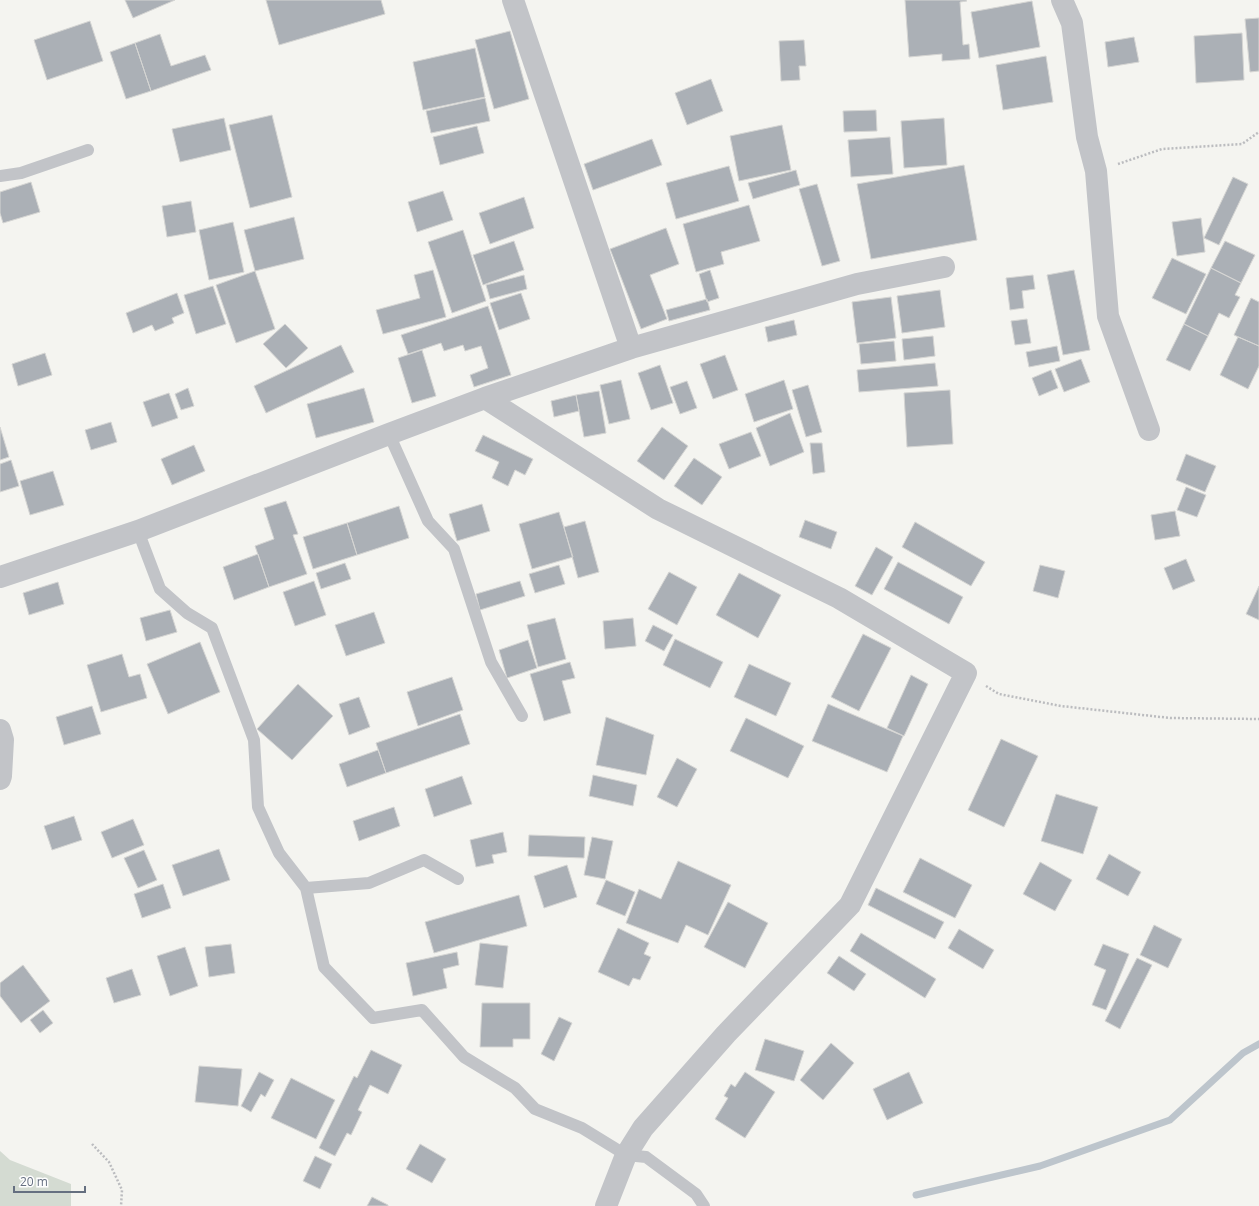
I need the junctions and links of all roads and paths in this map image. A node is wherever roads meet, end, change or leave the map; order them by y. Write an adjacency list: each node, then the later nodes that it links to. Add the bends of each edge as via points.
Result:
1 (513, 0): 8 (street)
2 (1062, 0): 5 (street, via 1072,23 1087,137)
3 (1259, 132): 5 (path, via 1242,144 1162,149)
4 (88, 150): 6 (lane, via 22,173)
5 (1096, 171): 10 (street, via 1108,316)
6 (0, 176)
7 (944, 267): 8 (street, via 857,284)
8 (631, 348): 9 (street)
9 (485, 398): 11 (street); 14 (street, via 658,509 839,598)
10 (1149, 430)
11 (389, 434): 12 (street); 15 (lane, via 428,521 454,549 491,662)
12 (138, 531): 13 (street); 20 (lane, via 160,589 186,613 212,628 254,740 258,807 279,853)
13 (0, 577)
14 (966, 673): 16 (path, via 999,694 1061,706 1170,718); 22 (street, via 850,905 726,1034 643,1128)
15 (522, 716)
16 (1259, 718)
17 (0, 730): 18 (street, via 3,740)
18 (0, 779)
19 (458, 879): 20 (lane, via 424,860 369,883)
20 (306, 888): 22 (lane, via 324,967 373,1018 422,1010 464,1058 515,1088 535,1110 582,1128)
21 (92, 1144): 23 (path, via 109,1162 122,1190)
22 (626, 1155): 24 (street); 25 (lane, via 646,1157 696,1194)
23 (121, 1206)
24 (606, 1206)
25 (704, 1206)

